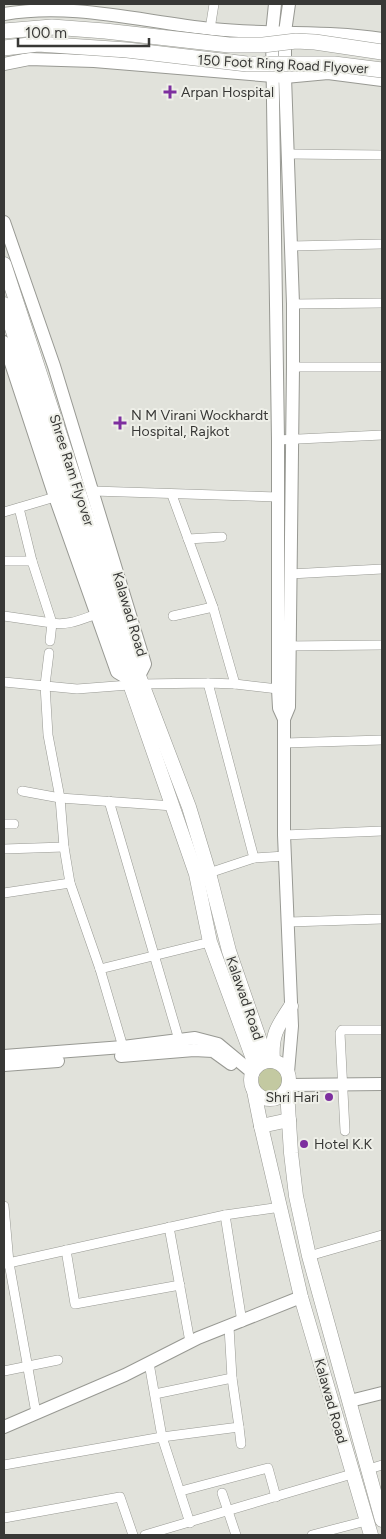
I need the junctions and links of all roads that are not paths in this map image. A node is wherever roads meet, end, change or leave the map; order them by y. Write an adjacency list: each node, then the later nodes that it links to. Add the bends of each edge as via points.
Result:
1 (214, 4): 7 (street)
2 (275, 4): 10 (street)
3 (289, 4): 9 (street)
4 (62, 7): 5 (street); 6 (street)
5 (96, 8): 7 (street)
6 (4, 14)
7 (210, 29): 10 (street)
8 (4, 31): 13 (highway, 150 Foot Ring Road Flyover, bridge, via 52,27 229,45 315,42)
9 (285, 32): 10 (street); 11 (street, via 354,34); 16 (street)
10 (272, 33): 16 (street)
11 (382, 39)
12 (4, 48): 15 (highway, 150 Foot Ring Road Flyover, bridge, via 38,44 127,50 247,64 334,64)
13 (382, 52)
14 (4, 64): 16 (street, via 29,59 94,61)
15 (382, 70)
16 (279, 76): 17 (street, via 328,73); 18 (street); 33 (street)
17 (382, 80)
18 (288, 154): 19 (street); 22 (street)
19 (382, 155)
20 (4, 222): 34 (street, Kalawad Road)
21 (382, 244): 22 (street)
22 (291, 246): 26 (street)
23 (4, 264): 55 (main road, Shree Ram Flyover)
24 (382, 303): 26 (street)
25 (4, 304): 55 (main road, Shree Ram Flyover)
26 (293, 304): 28 (street)
27 (4, 342): 30 (street, Kalawad Road)
28 (293, 367): 29 (street); 32 (street)
29 (382, 367)
30 (9, 371): 36 (street, Kalawad Road)
31 (382, 435): 32 (street)
32 (292, 439): 33 (street); 45 (street)
33 (278, 440): 37 (street)
34 (93, 492): 35 (street); 56 (street, Kalawad Road, via 145,664)
35 (172, 495): 37 (street); 41 (street)
36 (55, 497): 38 (street); 47 (street, Kalawad Road)
37 (278, 497): 52 (street)
38 (19, 508): 39 (street); 43 (street)
39 (4, 512)
40 (222, 537): 41 (street)
41 (188, 539): 46 (street)
42 (4, 561): 43 (street)
43 (32, 561): 50 (street)
44 (382, 569): 45 (street)
45 (290, 574): 52 (street)
46 (213, 607): 49 (street); 59 (street)
47 (97, 614): 50 (street, via 69,624); 56 (street, Kalawad Road, via 116,672)
48 (4, 616): 50 (street)
49 (173, 616)
50 (52, 624): 51 (street)
51 (50, 641)
52 (283, 646): 53 (street); 61 (street); 62 (street, via 288,707)
53 (382, 646)
54 (49, 653): 60 (street)
55 (128, 662): 56 (main road, Shree Ram Flyover)
56 (134, 681): 58 (street); 60 (street, via 77,689); 68 (main road, Kalawad Road); 77 (main road, Kalawad Road, via 189,806)
57 (4, 682): 60 (street)
58 (208, 683): 59 (street); 76 (street)
59 (235, 684): 61 (street)
60 (45, 685): 66 (street, via 48,735)
61 (278, 689): 62 (street, via 279,708)
62 (284, 719): 64 (street)
63 (382, 740): 64 (street)
64 (285, 743): 72 (street)
65 (22, 791): 66 (street)
66 (60, 798): 67 (street); 73 (street)
67 (110, 801): 68 (street); 83 (street)
68 (173, 806): 82 (main road, Kalawad Road, via 196,874)
69 (4, 824): 70 (street)
70 (14, 824)
71 (382, 831): 72 (street)
72 (284, 835): 75 (street)
73 (64, 847): 74 (street); 78 (street)
74 (4, 849)
75 (285, 856): 76 (street); 81 (street)
76 (254, 858): 77 (street)
77 (209, 873): 91 (main road, Kalawad Road)
78 (70, 883): 79 (street); 84 (street)
79 (4, 893)
80 (382, 919): 81 (street)
81 (289, 922): 85 (street)
82 (210, 942): 83 (street); 91 (main road, Kalawad Road)
83 (154, 954): 84 (street); 87 (street)
84 (100, 969): 88 (street)
85 (291, 1006): 91 (main road, via 276,1029 272,1047); 92 (street)
86 (382, 1030): 94 (street, via 342,1030)
87 (179, 1040): 88 (street); 91 (street, via 194,1038 218,1044)
88 (123, 1047): 89 (street)
89 (4, 1056)
90 (4, 1065): 91 (street, via 194,1050 213,1051)
91 (259, 1072): 92 (main road, via 284,1067); 92 (main road, via 264,1099 277,1099); 96 (main road, Kalawad Road)
92 (288, 1082): 94 (street); 95 (main road, Kalawad Road)
93 (382, 1084): 94 (street)
94 (343, 1085): 97 (street)
95 (289, 1120): 96 (main road); 105 (main road, Kalawad Road, via 296,1196)
96 (261, 1126): 99 (main road, Kalawad Road)
97 (345, 1132)
98 (4, 1206): 101 (street)
99 (281, 1207): 100 (street); 108 (main road, Kalawad Road)
100 (225, 1215): 102 (street); 109 (street)
101 (4, 1216): 106 (street)
102 (169, 1227): 104 (street); 107 (street)
103 (382, 1234): 105 (street)
104 (66, 1250): 106 (street); 107 (street, via 75,1304)
105 (309, 1256): 119 (main road, Kalawad Road)
106 (6, 1263): 114 (street)
107 (180, 1284): 111 (street)
108 (301, 1297): 109 (street); 128 (main road, Kalawad Road)
109 (242, 1322): 110 (street)
110 (229, 1327): 111 (street); 116 (street)
111 (190, 1342): 113 (street)
112 (58, 1360): 114 (street)
113 (150, 1363): 118 (street); 120 (street)
114 (28, 1366): 115 (street); 120 (street)
115 (4, 1371)
116 (232, 1378): 118 (street); 122 (street)
117 (382, 1393): 119 (street)
118 (155, 1394): 123 (street)
119 (350, 1401): 127 (main road, Kalawad Road)
120 (36, 1413): 121 (street)
121 (4, 1427)
122 (239, 1427): 123 (street); 124 (street)
123 (162, 1436): 125 (street); 129 (street)
124 (241, 1444)
125 (4, 1464)
126 (382, 1465): 127 (street)
127 (368, 1469): 133 (main road, Kalawad Road)
128 (352, 1474): 131 (street); 135 (main road, Kalawad Road)
129 (181, 1490): 131 (street, via 268,1468); 136 (street)
130 (222, 1493): 132 (street)
131 (276, 1497): 132 (street)
132 (228, 1511): 136 (street); 139 (street)
133 (382, 1517)
134 (4, 1518): 137 (street, via 120,1497)
135 (366, 1521): 140 (street); 141 (main road, Kalawad Road)
136 (190, 1523): 138 (street)
137 (133, 1535)
138 (145, 1535)
139 (236, 1535)
140 (312, 1535)
141 (371, 1535)

